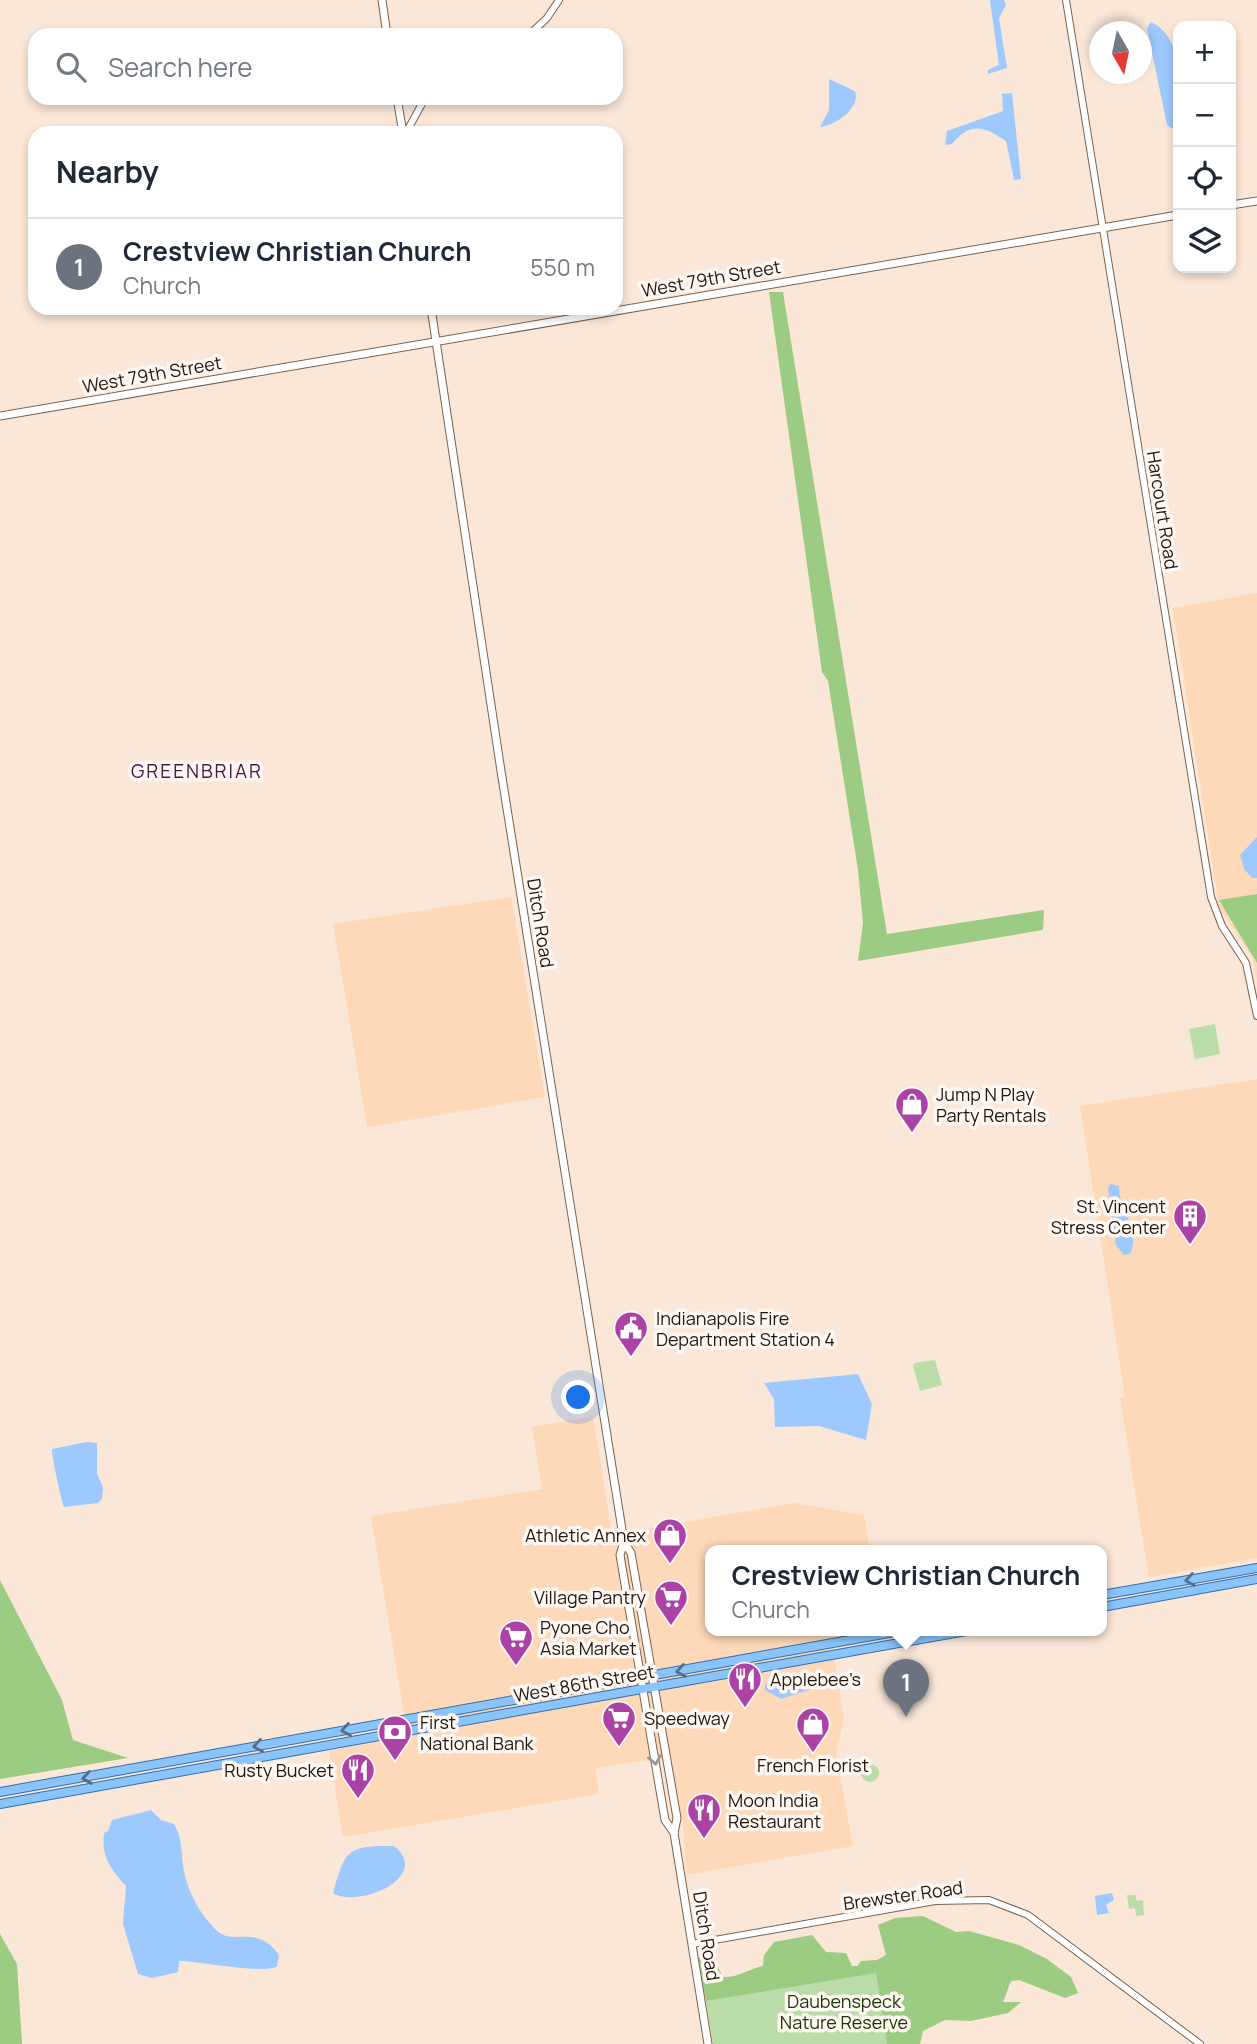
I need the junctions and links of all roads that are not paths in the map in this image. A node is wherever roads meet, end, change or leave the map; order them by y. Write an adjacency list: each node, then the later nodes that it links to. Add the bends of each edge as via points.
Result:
1 (382, 0): 4 (main road)
2 (559, 0): 5 (street)
3 (1066, 0): 13 (street, Harcourt Road)
4 (386, 28)
5 (536, 28)
6 (398, 105): 8 (main road)
7 (421, 105): 9 (street)
8 (403, 126)
9 (408, 126)
10 (1257, 201): 11 (main road)
11 (1236, 204)
12 (1173, 216): 13 (main road, West 79th Street)
13 (1103, 228): 14 (main road, West 79th Street); 19 (street, Harcourt Road, via 1209,888 1220,921 1246,963)
14 (623, 309)
15 (432, 315): 17 (main road, Ditch Road)
16 (589, 315): 17 (main road, West 79th Street)
17 (436, 341): 18 (main road, West 79th Street); 20 (main road, Ditch Road)
18 (0, 416)
19 (1257, 1016)
20 (624, 1542): 27 (main road, Ditch Road, via 631,1553); 28 (main road, Ditch Road, via 620,1555)
21 (1257, 1568): 23 (main road, one-way to 23)
22 (1257, 1579): 24 (main road)
23 (1107, 1594)
24 (1107, 1606)
25 (873, 1636): 27 (main road, West 86th Street, one-way to 27)
26 (938, 1636): 29 (main road, West 86th Street)
27 (653, 1676): 28 (main road, West 86th Street); 29 (main road, Ditch Road)
28 (641, 1678): 30 (main road, Ditch Road); 31 (main road, West 86th Street, one-way to 31)
29 (654, 1686): 30 (main road, West 86th Street); 33 (main road, Ditch Road, via 677,1818)
30 (643, 1688): 32 (main road, West 86th Street); 33 (main road, Ditch Road, one-way to 33, via 665,1820)
31 (0, 1793)
32 (0, 1804)
33 (674, 1833): 34 (main road, Ditch Road)
34 (692, 1944): 35 (main road, Ditch Road); 36 (street, Brewster Road, via 949,1899 989,1900 1028,1915)
35 (708, 2044)
36 (1200, 2044)

